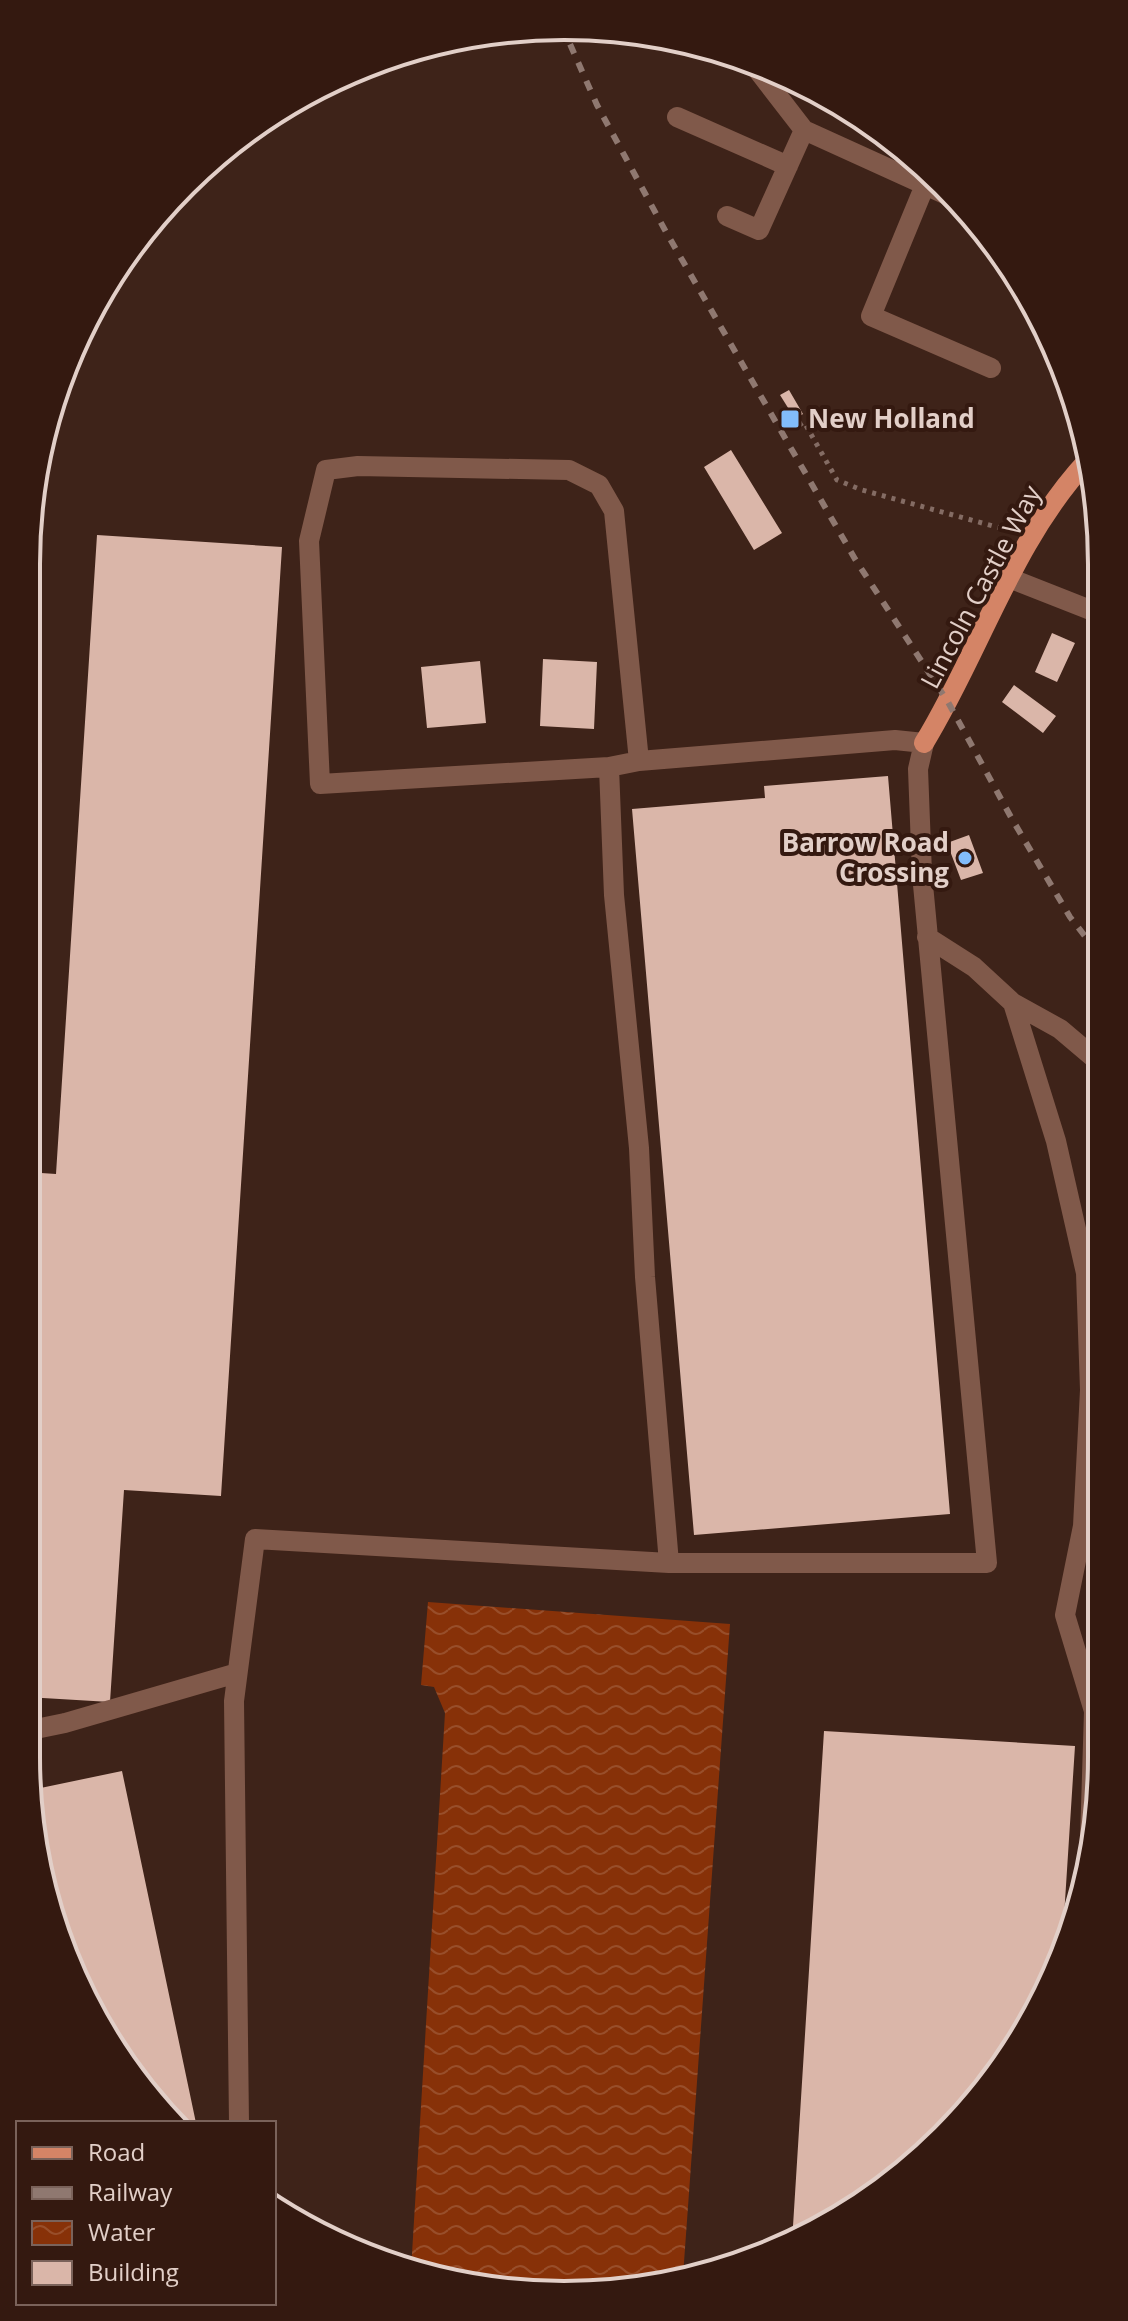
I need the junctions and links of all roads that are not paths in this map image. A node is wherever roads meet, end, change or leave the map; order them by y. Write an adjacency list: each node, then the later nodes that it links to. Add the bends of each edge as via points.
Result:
1 (766, 80): 3 (lane)
2 (677, 117): 4 (lane)
3 (804, 130): 4 (lane); 5 (lane)
4 (788, 166): 6 (lane, via 759,230)
5 (925, 185): 7 (lane, via 871,316)
6 (727, 216)
7 (991, 368)
8 (1080, 472): 9 (main road, Lincoln Castle Way, via 1032,536)
9 (1009, 578): 10 (lane); 11 (main road, Lincoln Castle Way)
10 (1088, 609)
11 (924, 743): 12 (lane, via 895,740); 14 (lane, via 918,769)
12 (639, 761): 13 (lane); 13 (lane, via 614,511 599,485 569,470 326,470 309,541 320,784)
13 (609, 767): 19 (lane, via 614,895 639,1148)
14 (927, 937): 15 (lane, via 974,967); 19 (lane, via 987,1563)
15 (1013, 1003): 16 (lane, via 1060,1029); 17 (lane, via 1056,1141 1086,1273)
16 (1088, 1053)
17 (1088, 1332)
18 (1088, 1429): 21 (lane, via 1083,1526 1065,1615)
19 (669, 1563): 20 (lane, via 255,1539)
20 (237, 1673): 22 (lane); 23 (lane)
21 (1088, 1683)
22 (40, 1728)
23 (239, 2121)

